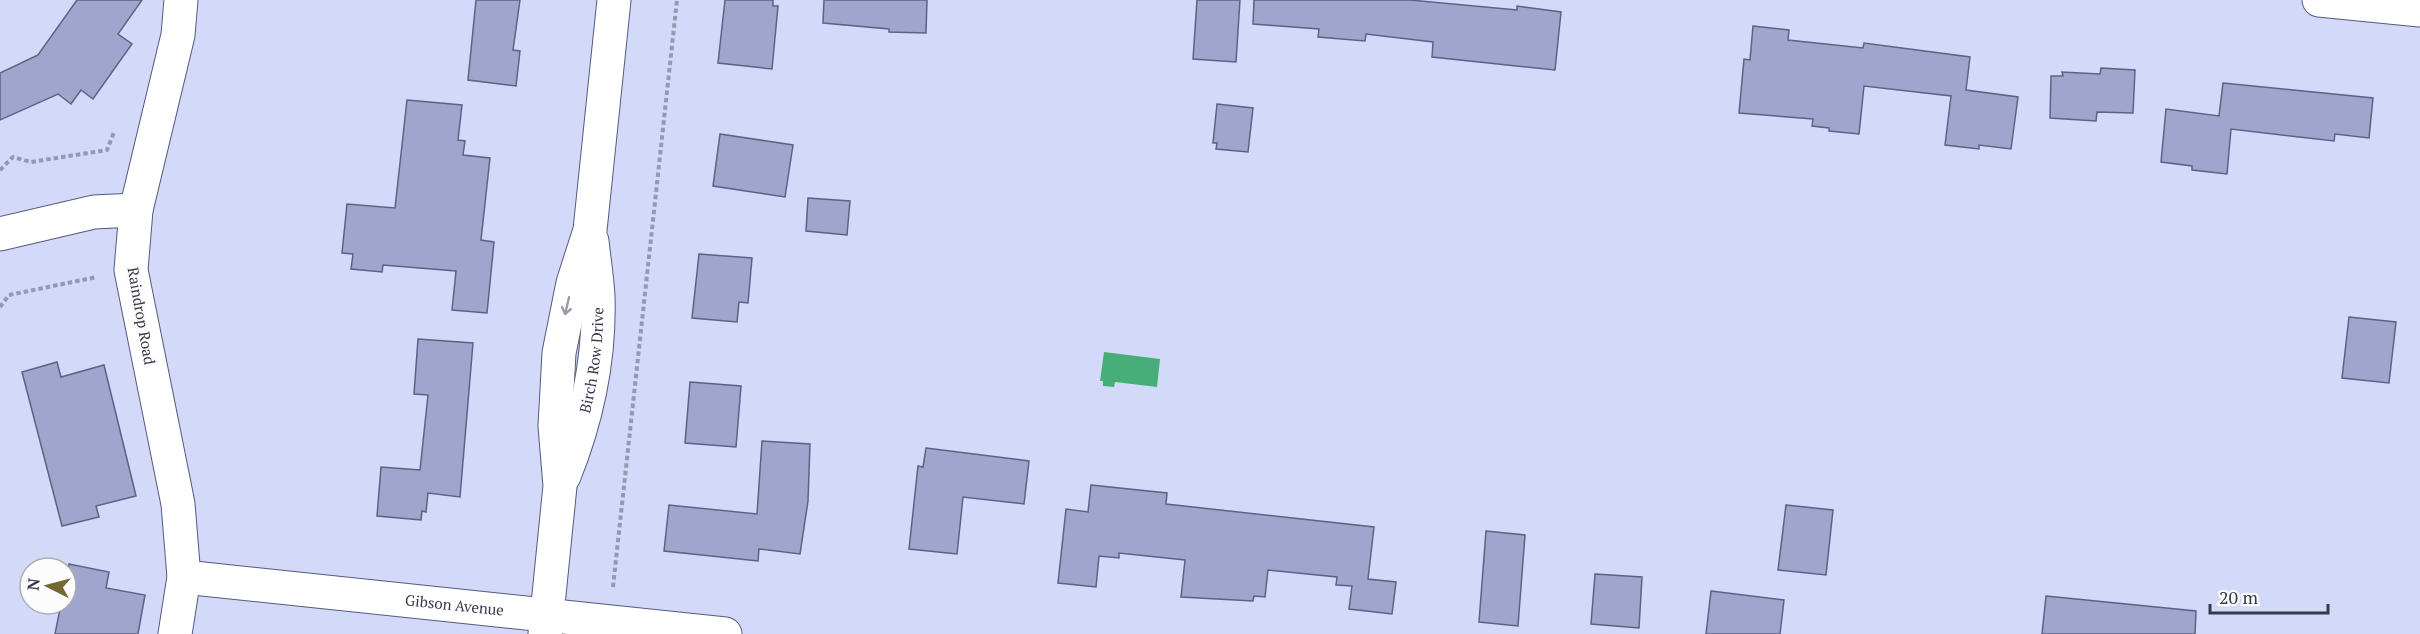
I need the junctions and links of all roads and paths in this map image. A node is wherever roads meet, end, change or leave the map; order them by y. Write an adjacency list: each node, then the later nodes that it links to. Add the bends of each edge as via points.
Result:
1 (181, 0): 8 (street, Raindrop Road, via 178,35)
2 (614, 0): 14 (street, Birch Row Drive, via 590,230 598,296 595,351 585,414 560,486)
3 (677, 0): 13 (path)
4 (2319, 0): 5 (street)
5 (2420, 10)
6 (115, 129): 7 (path, via 107,150 31,162 13,157)
7 (0, 170)
8 (136, 210): 9 (street, via 94,212); 10 (street, Raindrop Road)
9 (0, 234)
10 (130, 270): 11 (path, via 9,296); 12 (street, Raindrop Road, via 178,504)
11 (0, 308)
12 (184, 577): 14 (street, Gibson Avenue); 15 (street, Raindrop Road)
13 (609, 622): 14 (street, Gibson Avenue); 16 (street, Gibson Avenue)
14 (546, 625)
15 (176, 634)
16 (725, 634)

